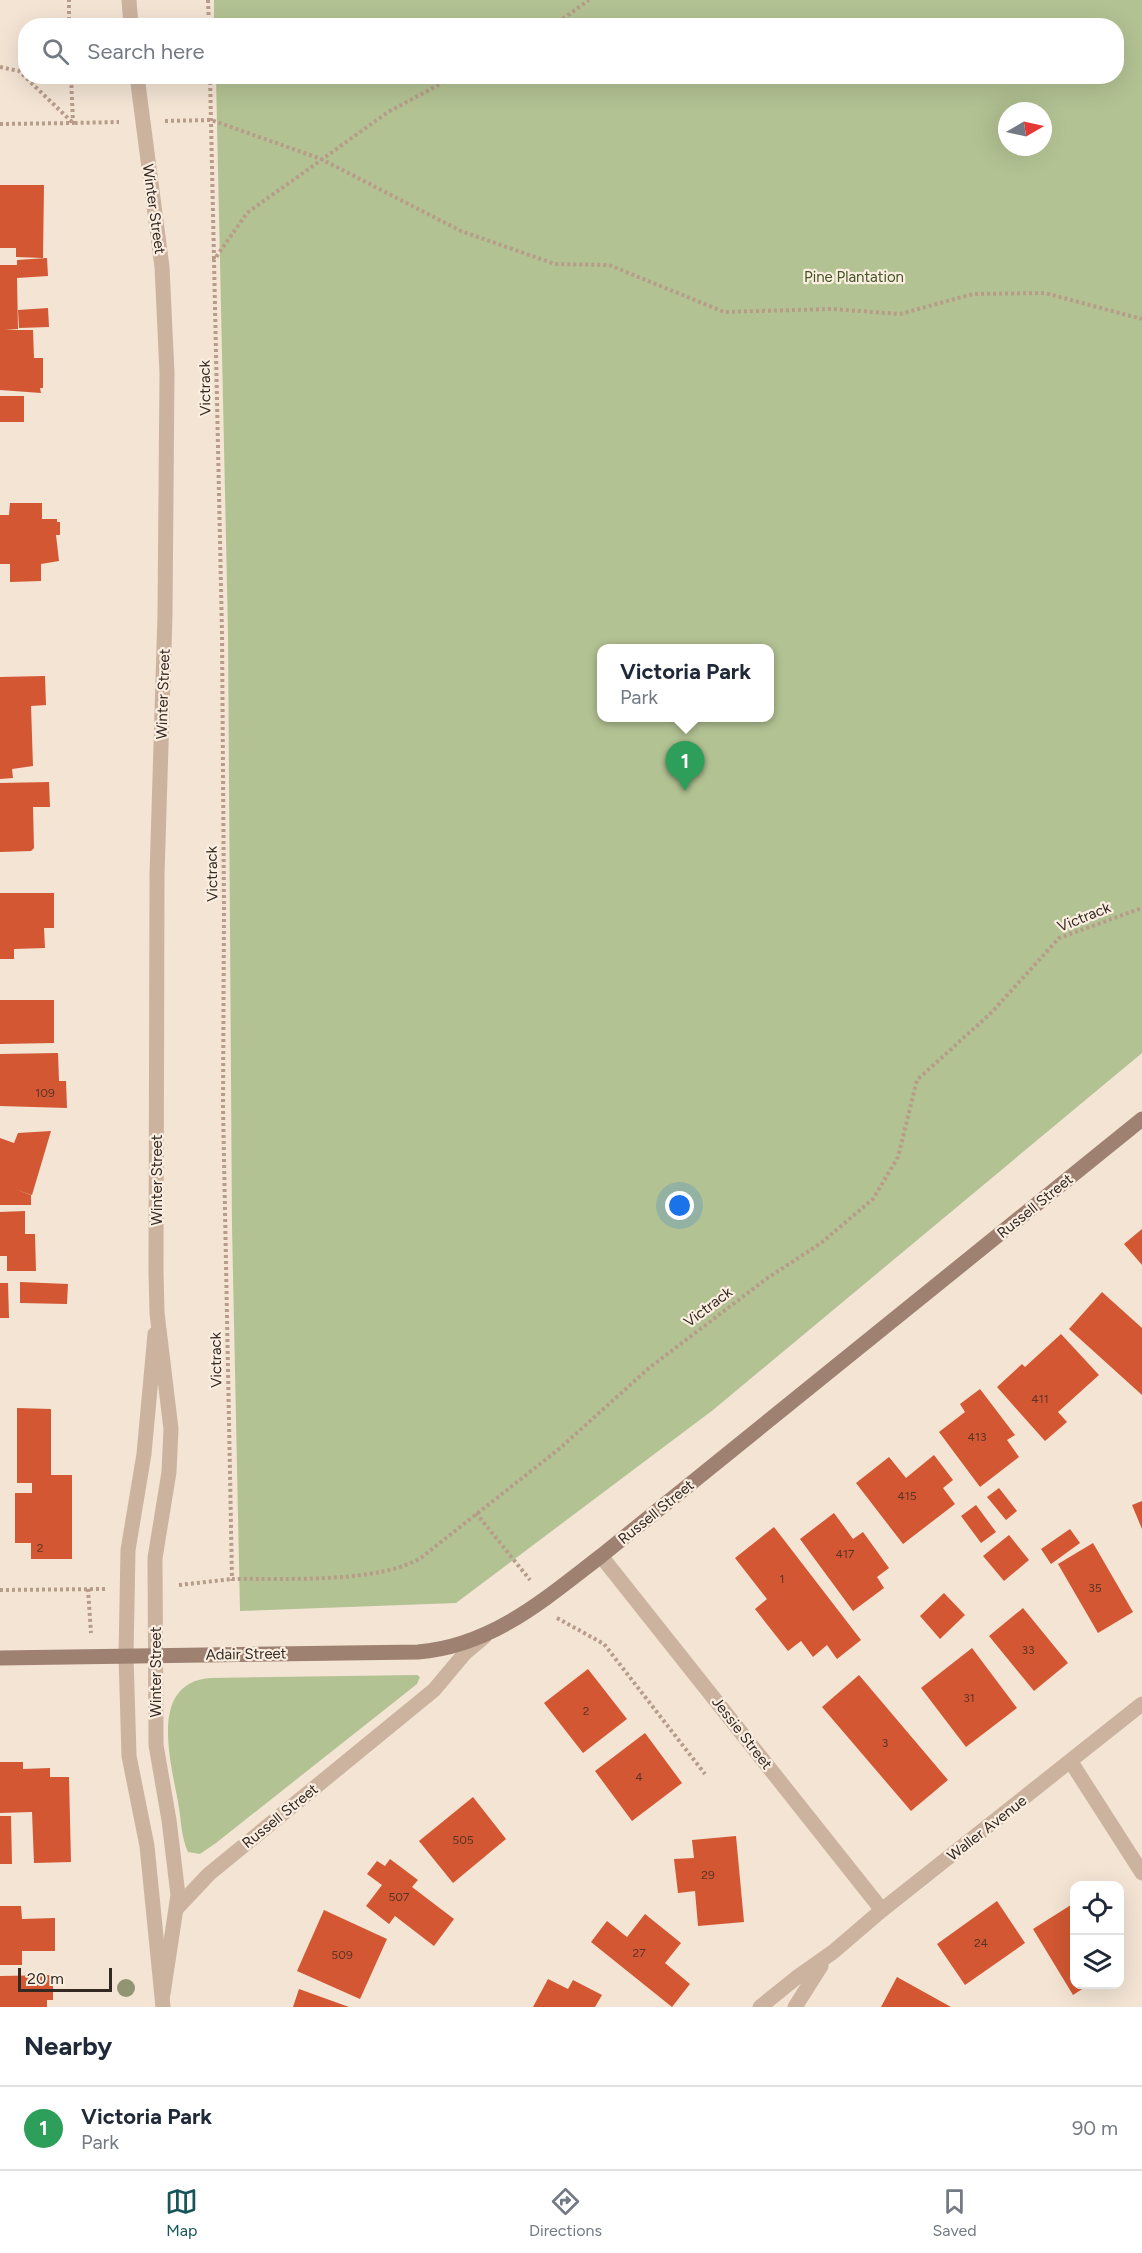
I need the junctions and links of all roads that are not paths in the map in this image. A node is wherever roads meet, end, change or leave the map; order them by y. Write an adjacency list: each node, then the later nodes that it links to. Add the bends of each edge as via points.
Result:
1 (129, 0): 2 (street)
2 (130, 18)
3 (138, 84): 5 (street, Winter Street, via 162,267 167,373 157,875)
4 (1142, 1119): 6 (street, Russell Street)
5 (157, 1313): 8 (street, Winter Street, via 171,1429 169,1472 156,1546); 9 (street, Winter Street, via 144,1454 128,1550)
6 (601, 1556): 7 (street, Russell Street, via 544,1600); 15 (street, Jessie Street)
7 (489, 1634): 8 (street, Adair Street, via 418,1652); 14 (street, Russell Street, via 465,1653 434,1690 208,1874)
8 (156, 1655): 9 (street, Adair Street); 14 (street, Winter Street, via 158,1764 178,1883)
9 (126, 1656): 10 (street, Adair Street); 17 (street, Winter Street, via 129,1756 147,1846)
10 (0, 1658)
11 (1142, 1704): 12 (street, Waller Avenue)
12 (1071, 1762): 13 (street); 15 (street, Waller Avenue)
13 (1142, 1873)
14 (177, 1908): 17 (street, Winter Street)
15 (882, 1910): 16 (street, Waller Avenue)
16 (833, 1952): 18 (street, Waller Avenue); 19 (street, Waller Avenue)
17 (163, 2001)
18 (760, 2007)
19 (795, 2007)

